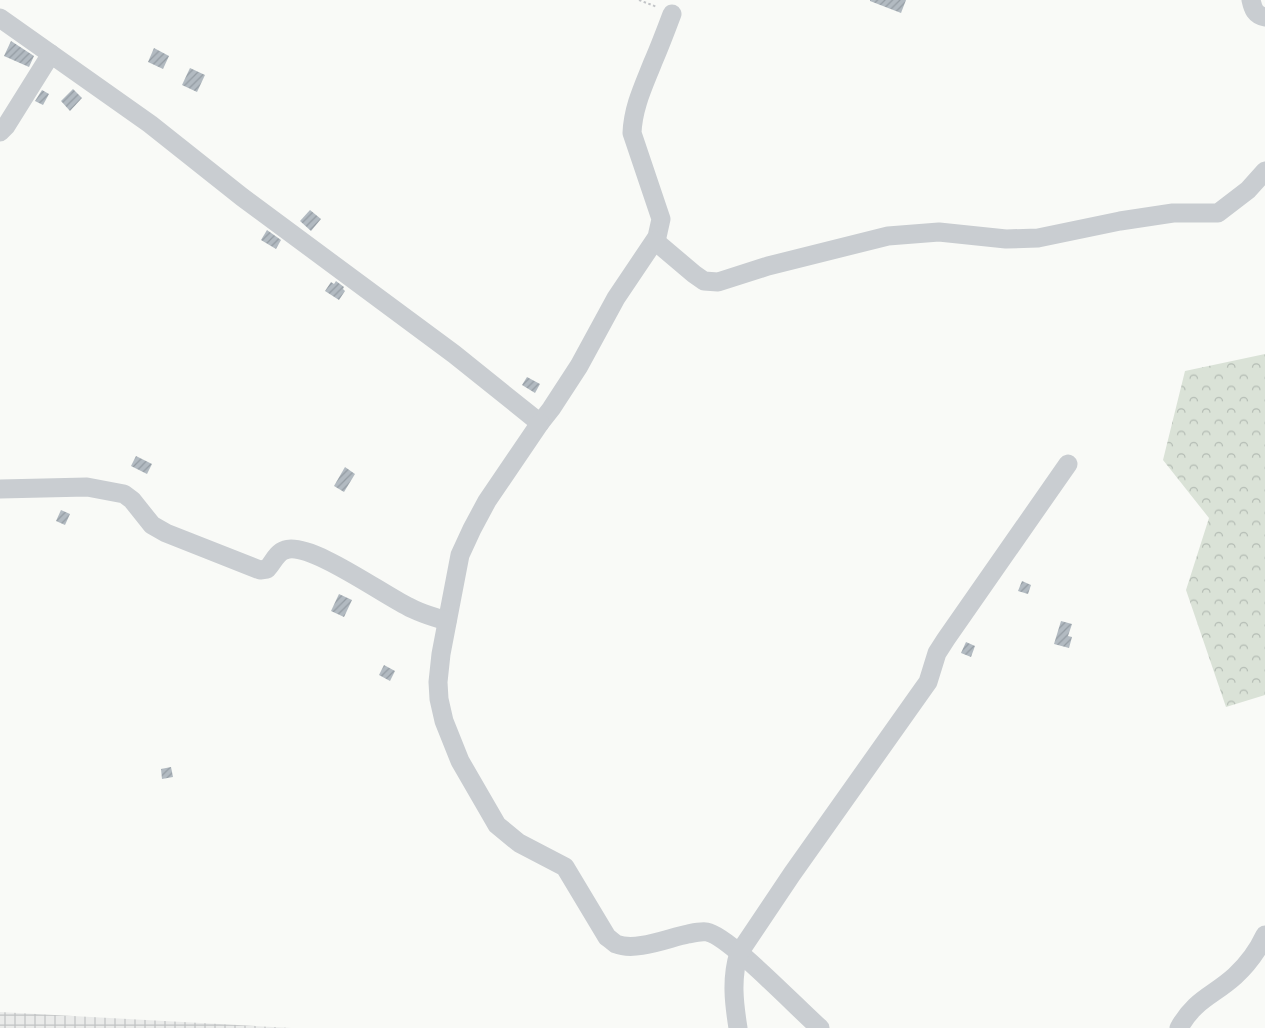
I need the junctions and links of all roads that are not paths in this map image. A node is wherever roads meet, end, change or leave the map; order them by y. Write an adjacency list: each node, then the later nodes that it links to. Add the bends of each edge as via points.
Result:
1 (1251, 0): 3 (street, via 1257,14)
2 (672, 14): 8 (street, via 634,112 632,133 660,219)
3 (1265, 17)
4 (0, 18): 5 (street)
5 (51, 54): 6 (street); 9 (street, via 150,124 242,198 454,354)
6 (0, 132)
7 (1265, 171): 8 (street, via 1248,190 1218,213 1173,213 1038,238 1006,239 939,232 888,236 718,282 704,281)
8 (655, 241): 9 (street, via 616,298 580,366)
9 (540, 423): 12 (street, via 488,501 466,542 457,568)
10 (1068, 464): 14 (street, via 946,639 928,682)
11 (0, 489): 12 (street, via 87,487 124,494 152,526 187,542 260,570 266,569 276,556 286,550 306,551 408,607)
12 (447, 621): 14 (street, via 438,682 444,721 460,761 497,825 533,851 565,867 607,937 616,944 645,944 706,932 717,936)
13 (1265, 935): 17 (street, via 1247,964 1198,1002)
14 (739, 953): 15 (street, via 734,987); 16 (street)
15 (738, 1028)
16 (820, 1028)
17 (1179, 1028)

